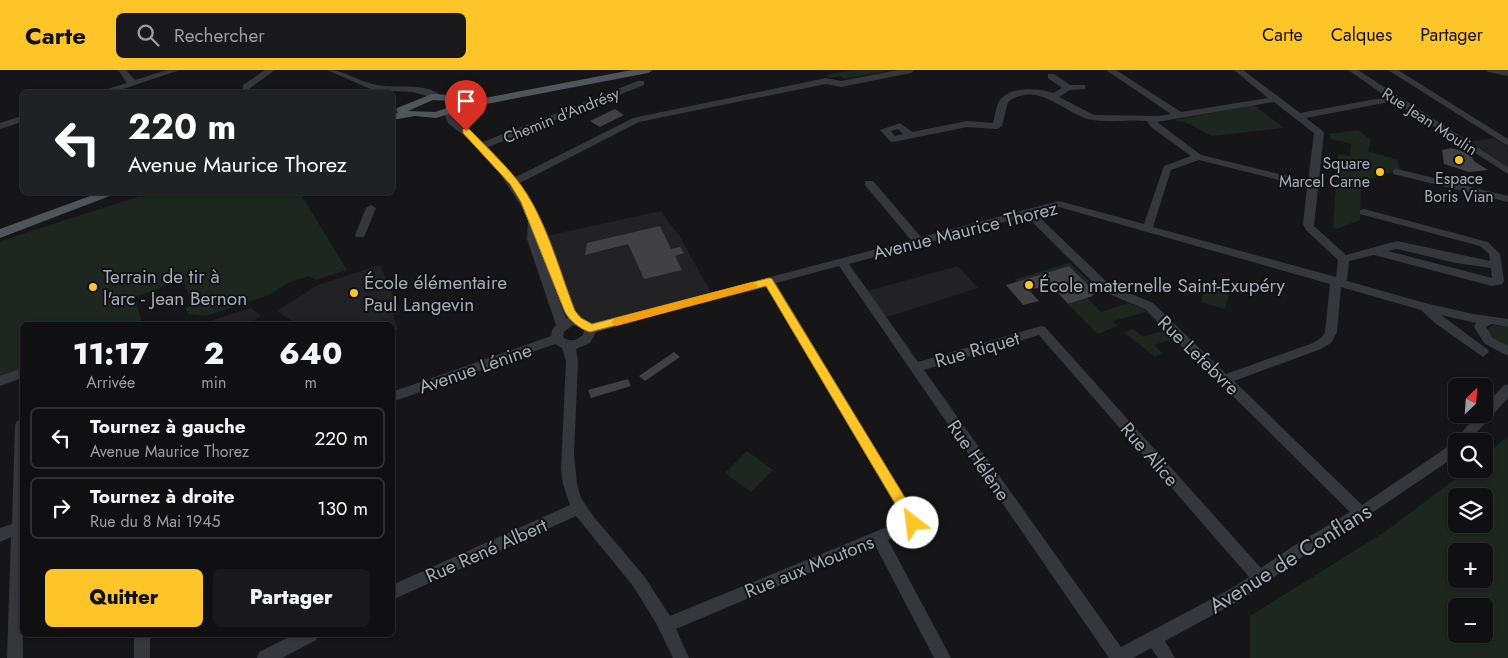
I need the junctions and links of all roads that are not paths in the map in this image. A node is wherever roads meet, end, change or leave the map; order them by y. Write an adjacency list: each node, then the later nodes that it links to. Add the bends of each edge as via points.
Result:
1 (122, 70): 17 (street)
2 (176, 70): 17 (street)
3 (271, 70): 19 (street)
4 (331, 70): 21 (street, via 376,88)
5 (621, 70): 27 (main road, via 472,98)
6 (648, 70): 27 (main road)
7 (911, 70): 44 (street, via 841,84 826,81 636,120)
8 (1110, 70): 32 (street)
9 (1238, 70): 26 (street)
10 (1352, 70): 25 (street, Rue Jean Moulin)
11 (1392, 70): 28 (street)
12 (1401, 70): 28 (street)
13 (1491, 70): 14 (street)
14 (1508, 73)
15 (1051, 76): 20 (street)
16 (641, 83): 40 (street, Chemin d'Andrésy)
17 (133, 84): 22 (street)
18 (1082, 87): 20 (street)
19 (246, 88)
20 (1068, 88): 24 (street)
21 (404, 89): 23 (street); 29 (street, via 415,94)
22 (114, 90)
23 (438, 96): 27 (main road); 29 (main road)
24 (1053, 97): 35 (street, via 1098,119 1137,117); 37 (street, via 1040,91 1007,98 997,126 968,124)
25 (1395, 98): 33 (street); 42 (street, Rue Jean Moulin)
26 (1276, 99): 32 (street); 33 (street)
27 (450, 106): 29 (main road, via 436,115); 40 (street, via 451,121)
28 (1454, 106): 38 (street); 39 (street)
29 (422, 108): 30 (main road); 31 (main road); 40 (street)
30 (395, 112)
31 (395, 116)
32 (1180, 116): 35 (street)
33 (1300, 116): 46 (street, via 1320,132)
34 (20, 120): 36 (street)
35 (1151, 120): 41 (street)
36 (0, 126)
37 (909, 136)
38 (1508, 136)
39 (1508, 143)
40 (478, 144): 44 (street)
41 (1198, 157): 46 (street); 55 (street, via 1167,168)
42 (1508, 171)
43 (1397, 172): 49 (street)
44 (514, 182): 54 (street)
45 (869, 183): 58 (street)
46 (1314, 186): 60 (street, via 1310,228)
47 (106, 195): 53 (main road)
48 (117, 195): 53 (main road)
49 (1508, 198)
50 (371, 208): 57 (street)
51 (1026, 211): 55 (street, Avenue Maurice Thorez, via 1065,204); 58 (street, Avenue Maurice Thorez); 79 (street, Rue Lefebvre, via 1102,285 1149,306)
52 (1364, 212): 62 (street, via 1484,244 1496,255)
53 (61, 213): 56 (main road)
54 (533, 219): 67 (street, via 570,312); 69 (street, via 532,239)
55 (1148, 227): 64 (street, Avenue Maurice Thorez)
56 (0, 234)
57 (360, 235)
58 (917, 240): 61 (street, Avenue Maurice Thorez)
59 (1374, 251): 60 (street); 62 (street, via 1397,245 1487,265); 62 (street, via 1492,282 1498,281)
60 (1344, 259): 64 (street)
61 (840, 261): 63 (street, Avenue Maurice Thorez); 77 (street, Rue Hélène)
62 (1496, 264)
63 (769, 282): 70 (street, Avenue Maurice Thorez); 90 (street, Rue aux Moutons, via 913,523)
64 (1338, 282): 65 (street, Avenue Maurice Thorez); 79 (street, via 1327,340)
65 (1425, 307): 66 (street, Avenue Maurice Thorez); 72 (street, Avenue Maurice Thorez); 76 (street)
66 (1492, 320): 68 (street, Avenue Maurice Thorez); 72 (street, via 1482,323)
67 (577, 321): 69 (street); 70 (street)
68 (1508, 323)
69 (562, 325): 73 (street, via 556,334)
70 (590, 328): 74 (street, via 590,336)
71 (1041, 330): 77 (street, Rue Riquet); 92 (street, Rue Alice)
72 (1481, 331): 75 (street, Avenue Maurice Thorez, via 1488,341)
73 (562, 342): 74 (street); 81 (street, via 572,353); 83 (street, Avenue Lénine)
74 (582, 343): 81 (street)
75 (1508, 351)
76 (1483, 352)
77 (914, 368): 103 (street, Rue Hélène)
78 (20, 374): 80 (street)
79 (1225, 379): 87 (street, Rue Lefebvre)
80 (0, 381)
81 (573, 386): 86 (street, via 569,474)
82 (1508, 389): 84 (street)
83 (395, 396)
84 (1468, 433)
85 (1448, 454): 87 (street, Avenue de Conflans)
86 (579, 508): 93 (street, Rue René Albert); 94 (street, via 622,559)
87 (1362, 513): 92 (street, Avenue de Conflans)
88 (20, 527): 89 (street)
89 (0, 535)
90 (879, 538): 94 (street, Rue aux Moutons); 102 (street)
91 (20, 549): 99 (street)
92 (1260, 578): 97 (street, Avenue de Conflans)
93 (395, 592)
94 (667, 625): 101 (street)
95 (142, 637): 100 (street)
96 (307, 637): 98 (street)
97 (1154, 638): 103 (street, Avenue de Conflans); 104 (street)
98 (274, 656)
99 (15, 658)
100 (142, 658)
101 (681, 658)
102 (943, 658)
103 (1117, 658)
104 (1167, 658)

